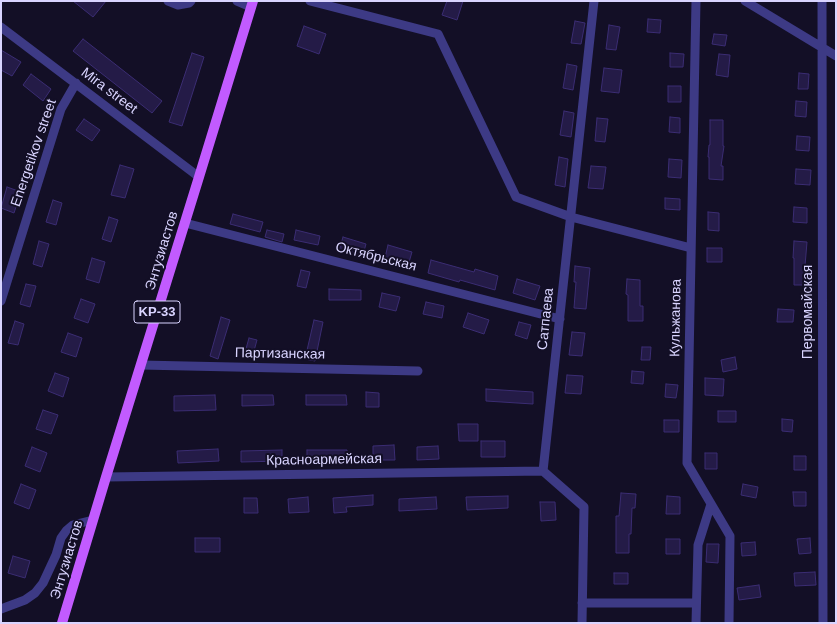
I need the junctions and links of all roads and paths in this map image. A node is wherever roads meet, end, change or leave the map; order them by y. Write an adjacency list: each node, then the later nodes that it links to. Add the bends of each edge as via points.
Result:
1 (168, 1): 2 (street, via 178,6)
2 (192, 1)
3 (237, 1): 9 (street)
4 (310, 1): 15 (street, via 438,34 516,197)
5 (594, 1): 15 (street, Сатпаева)
6 (696, 1): 17 (street, Кульжанова)
7 (745, 1): 11 (street)
8 (822, 1): 11 (street, Первомайская)
9 (252, 4): 14 (main road, Энтузиастов / KP-33)
10 (1, 27): 13 (street, Mira street)
11 (822, 48): 12 (street); 33 (street, Первомайская)
12 (836, 56)
13 (76, 83): 14 (street, Mira street); 18 (street, Energetikov street, via 61,109)
14 (200, 177): 16 (main road, Энтузиастов / KP-33)
15 (571, 217): 17 (street); 19 (street, Сатпаева)
16 (185, 222): 19 (street, Октябрьская); 20 (main road, Энтузиастов / KP-33)
17 (691, 248): 24 (street, Кульжанова, via 687,463)
18 (1, 302)
19 (560, 319): 22 (street, Сатпаева)
20 (141, 365): 21 (street, Партизанская); 23 (main road, Энтузиастов / KP-33)
21 (418, 371)
22 (543, 471): 23 (street, Красноармейская); 26 (street, via 584,508)
23 (106, 477): 25 (main road, Энтузиастов / KP-33)
24 (711, 504): 27 (street, via 698,545); 32 (street, Кульжанова, via 730,536)
25 (93, 520): 28 (street, via 73,525 66,531 43,583 35,593 25,600); 29 (main road, Энтузиастов / KP-33)
26 (582, 603): 27 (street); 30 (street)
27 (696, 603): 31 (street)
28 (1, 609)
29 (62, 623)
30 (582, 623)
31 (696, 623)
32 (729, 623)
33 (823, 623)

